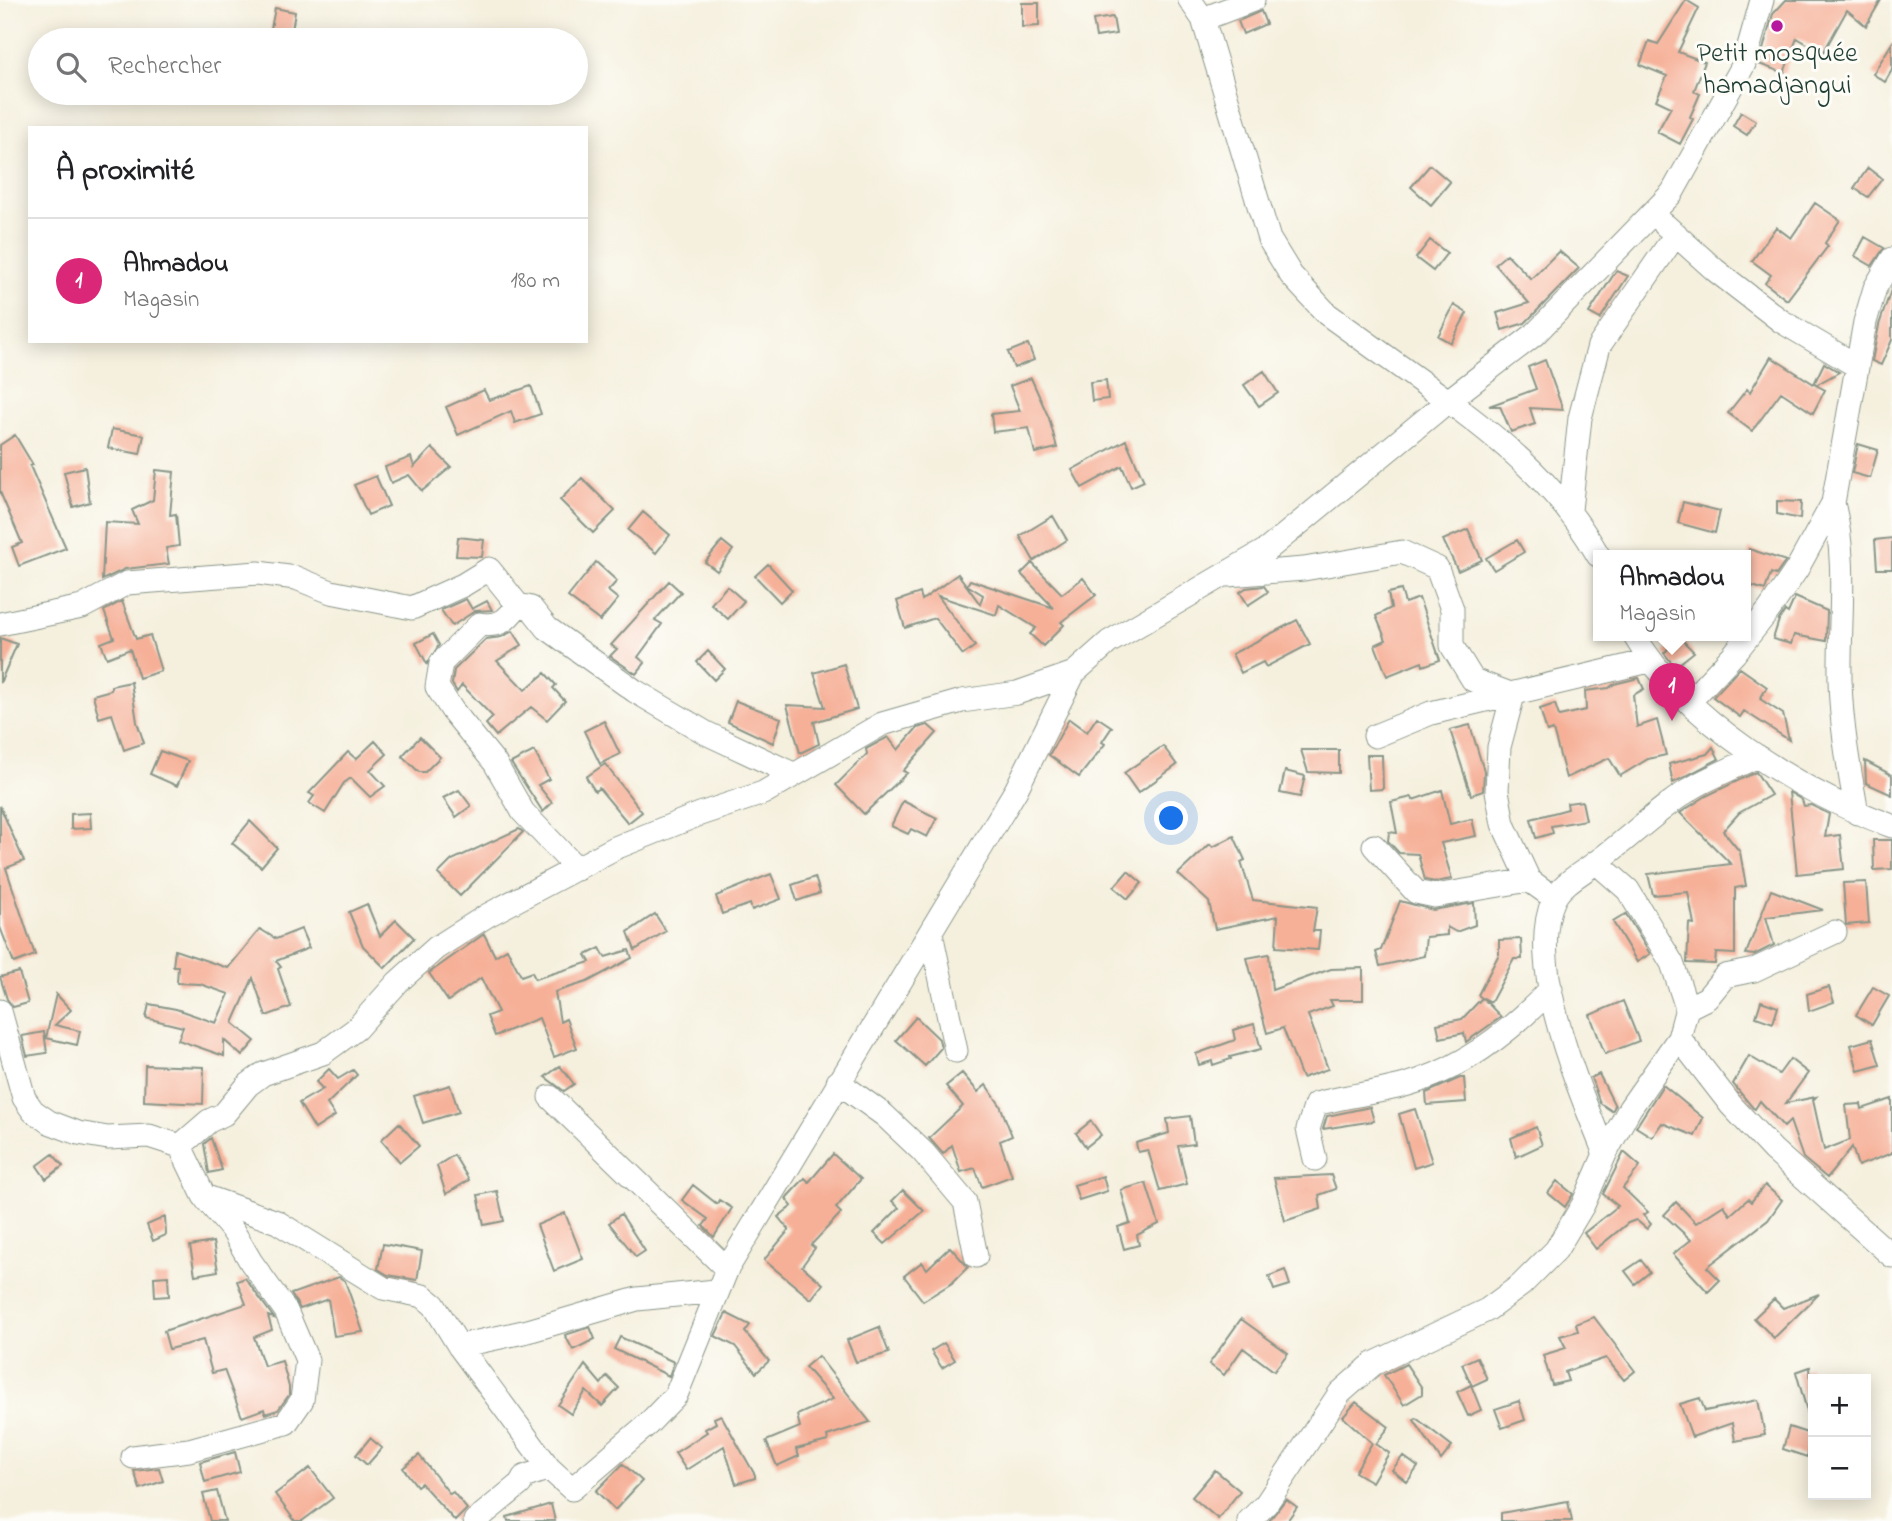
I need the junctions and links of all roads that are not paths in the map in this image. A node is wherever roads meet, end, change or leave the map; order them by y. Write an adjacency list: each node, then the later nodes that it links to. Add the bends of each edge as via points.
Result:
1 (1253, 0): 3 (street)
2 (1762, 0): 4 (street, via 1744,64 1672,193)
3 (1196, 9): 8 (street, via 1269,239 1291,275 1327,314)
4 (1652, 214): 5 (street); 8 (street, via 1535,334)
5 (1676, 234): 7 (street, via 1781,321); 10 (street, via 1599,346 1580,418)
6 (1892, 259): 7 (street, via 1875,288)
7 (1857, 366): 9 (street)
8 (1448, 401): 10 (street, via 1492,433); 12 (street, via 1268,549)
9 (1833, 503): 15 (street, via 1797,569); 25 (street, via 1844,568 1840,679 1844,743)
10 (1570, 510): 11 (street)
11 (1595, 550)
12 (1225, 575): 19 (street, via 1109,642); 20 (street, via 1304,569 1402,552 1437,568 1452,609 1452,646 1473,680)
13 (518, 605): 14 (street, via 489,569 412,608 331,592 296,578 258,573 127,583 82,607); 24 (street, via 531,608 547,628 635,691 706,733); 29 (street, via 506,621 494,626 480,624 441,663 437,687 495,762 523,812)
14 (0, 624)
15 (1751, 633)
16 (1637, 641): 18 (street)
17 (1744, 641): 21 (street)
18 (1649, 661): 20 (street); 21 (street)
19 (1074, 673): 24 (street, via 1017,693 962,701 882,724); 33 (street, via 1016,790)
20 (1513, 695): 22 (street, via 1432,713); 30 (street, via 1499,747 1497,791 1503,824)
21 (1690, 701): 23 (street)
22 (1375, 736)
23 (1756, 756): 25 (street); 28 (street, via 1698,785)
24 (793, 774): 29 (street, via 763,793 688,818)
25 (1857, 813): 26 (street)
26 (1892, 826)
27 (1374, 846): 30 (street, via 1416,892 1435,896)
28 (1597, 862): 31 (street); 35 (street, via 1628,890 1649,921 1672,963)
29 (578, 869): 41 (street, via 488,915 436,948 356,1029 323,1053 263,1074 224,1114)
30 (1529, 880): 31 (street)
31 (1555, 898): 34 (street, via 1547,952)
32 (1835, 932): 35 (street, via 1754,970 1725,976 1707,998)
33 (931, 933): 38 (street); 39 (street)
34 (1551, 989): 42 (street, via 1560,1033); 43 (street, via 1520,1021 1466,1059 1406,1085 1316,1104 1308,1129)
35 (1687, 1008): 37 (street)
36 (0, 1011): 41 (street, via 24,1098 33,1111 78,1133 108,1138 149,1136)
37 (1679, 1038): 42 (street, via 1630,1108); 46 (street, via 1773,1150)
38 (956, 1051)
39 (838, 1082): 45 (street, via 884,1115 965,1202); 47 (street)
40 (550, 1097): 47 (street)
41 (180, 1146): 44 (street)
42 (1605, 1154): 53 (street, via 1583,1205 1556,1250 1521,1285 1486,1310 1373,1364 1340,1393 1266,1504)
43 (1315, 1159)
44 (204, 1196): 49 (street, via 277,1222 383,1287 423,1296 434,1305); 50 (street, via 286,1311 307,1360 302,1400 286,1423 189,1450)
45 (976, 1256)
46 (1892, 1256)
47 (727, 1269): 48 (street)
48 (716, 1291): 49 (street, via 637,1299); 51 (street, via 676,1395 572,1489)
49 (459, 1346): 51 (street)
50 (133, 1457)
51 (549, 1468): 52 (street, via 524,1477)
52 (475, 1521)
53 (1249, 1521)

